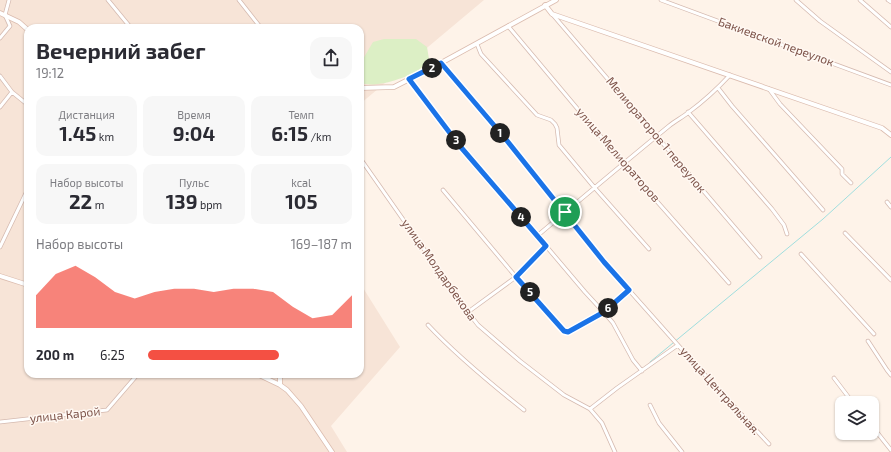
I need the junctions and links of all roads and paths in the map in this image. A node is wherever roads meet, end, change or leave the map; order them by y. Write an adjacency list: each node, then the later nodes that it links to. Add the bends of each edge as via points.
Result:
1 (10, 0): 13 (street)
2 (108, 0): 14 (street)
3 (239, 0): 15 (street)
4 (556, 0): 10 (street)
5 (661, 0): 26 (street, Бакиевской переулок)
6 (796, 0): 22 (street, via 820,21)
7 (860, 0): 18 (street)
8 (888, 0): 9 (street)
9 (891, 2)
10 (545, 5): 12 (street); 17 (street)
11 (0, 13): 13 (street)
12 (552, 14): 23 (street); 35 (street, Мелиораторов 1 переулок)
13 (5, 16): 16 (street); 19 (street, via 10,26)
14 (128, 24)
15 (257, 24)
16 (24, 26)
17 (508, 26): 20 (street); 36 (street, улица Мелиораторов)
18 (891, 27)
19 (0, 38)
20 (477, 44): 21 (street); 39 (street, via 481,54 537,115 555,124 559,145)
21 (441, 63): 25 (street); 45 (street, улица Центральная.)
22 (891, 72)
23 (730, 75): 28 (street); 29 (street)
24 (0, 76): 30 (street)
25 (409, 79): 27 (street, via 394,87); 48 (street, via 459,145)
26 (891, 85)
27 (364, 88)
28 (718, 88): 33 (street); 44 (street)
29 (769, 89): 34 (street, via 882,128); 38 (street, via 842,169 842,174)
30 (12, 92): 31 (street); 32 (street)
31 (24, 102)
32 (0, 107)
33 (688, 112): 35 (street); 47 (street, via 772,209 784,224)
34 (891, 134)
35 (658, 136): 36 (street); 53 (street, Мелиораторов 1 переулок)
36 (623, 163): 39 (street); 57 (street, улица Мелиораторов)
37 (364, 164): 60 (street, улица Молдарбекова)
38 (851, 183)
39 (594, 187): 45 (street); 51 (street)
40 (443, 190): 55 (street)
41 (24, 197): 50 (street)
42 (887, 202): 43 (street)
43 (891, 207)
44 (823, 210)
45 (565, 212): 48 (street); 59 (street, улица Центральная.)
46 (845, 233): 56 (street)
47 (787, 234)
48 (537, 236): 49 (street)
49 (546, 246): 55 (street); 61 (street)
50 (0, 247)
51 (649, 249)
52 (801, 254): 63 (street)
53 (760, 257)
54 (0, 276): 58 (street)
55 (516, 277): 60 (street); 61 (street, via 564,331 568,332)
56 (891, 280)
57 (729, 283)
58 (24, 285)
59 (629, 290): 61 (street); 65 (street, улица Центральная.)
60 (468, 312): 75 (street, улица Молдарбекова, via 478,325 564,395)
61 (604, 312): 66 (street)
62 (428, 326): 76 (street, via 479,374)
63 (874, 334)
64 (868, 341): 67 (street)
65 (678, 345): 66 (street); 79 (street, улица Центральная.)
66 (642, 371): 75 (street)
67 (891, 375)
68 (135, 378): 77 (street, улица Карой, via 107,410)
69 (265, 378): 72 (street)
70 (280, 378): 72 (street)
71 (834, 378): 73 (street)
72 (280, 385): 81 (street, via 301,406)
73 (848, 396)
74 (650, 405): 83 (street, via 659,423)
75 (590, 409): 82 (street, улица Молдарбекова, via 602,423)
76 (524, 410)
77 (0, 422)
78 (879, 435): 80 (street)
79 (769, 444)
80 (891, 450)
81 (332, 452)
82 (615, 452)
83 (682, 452)

